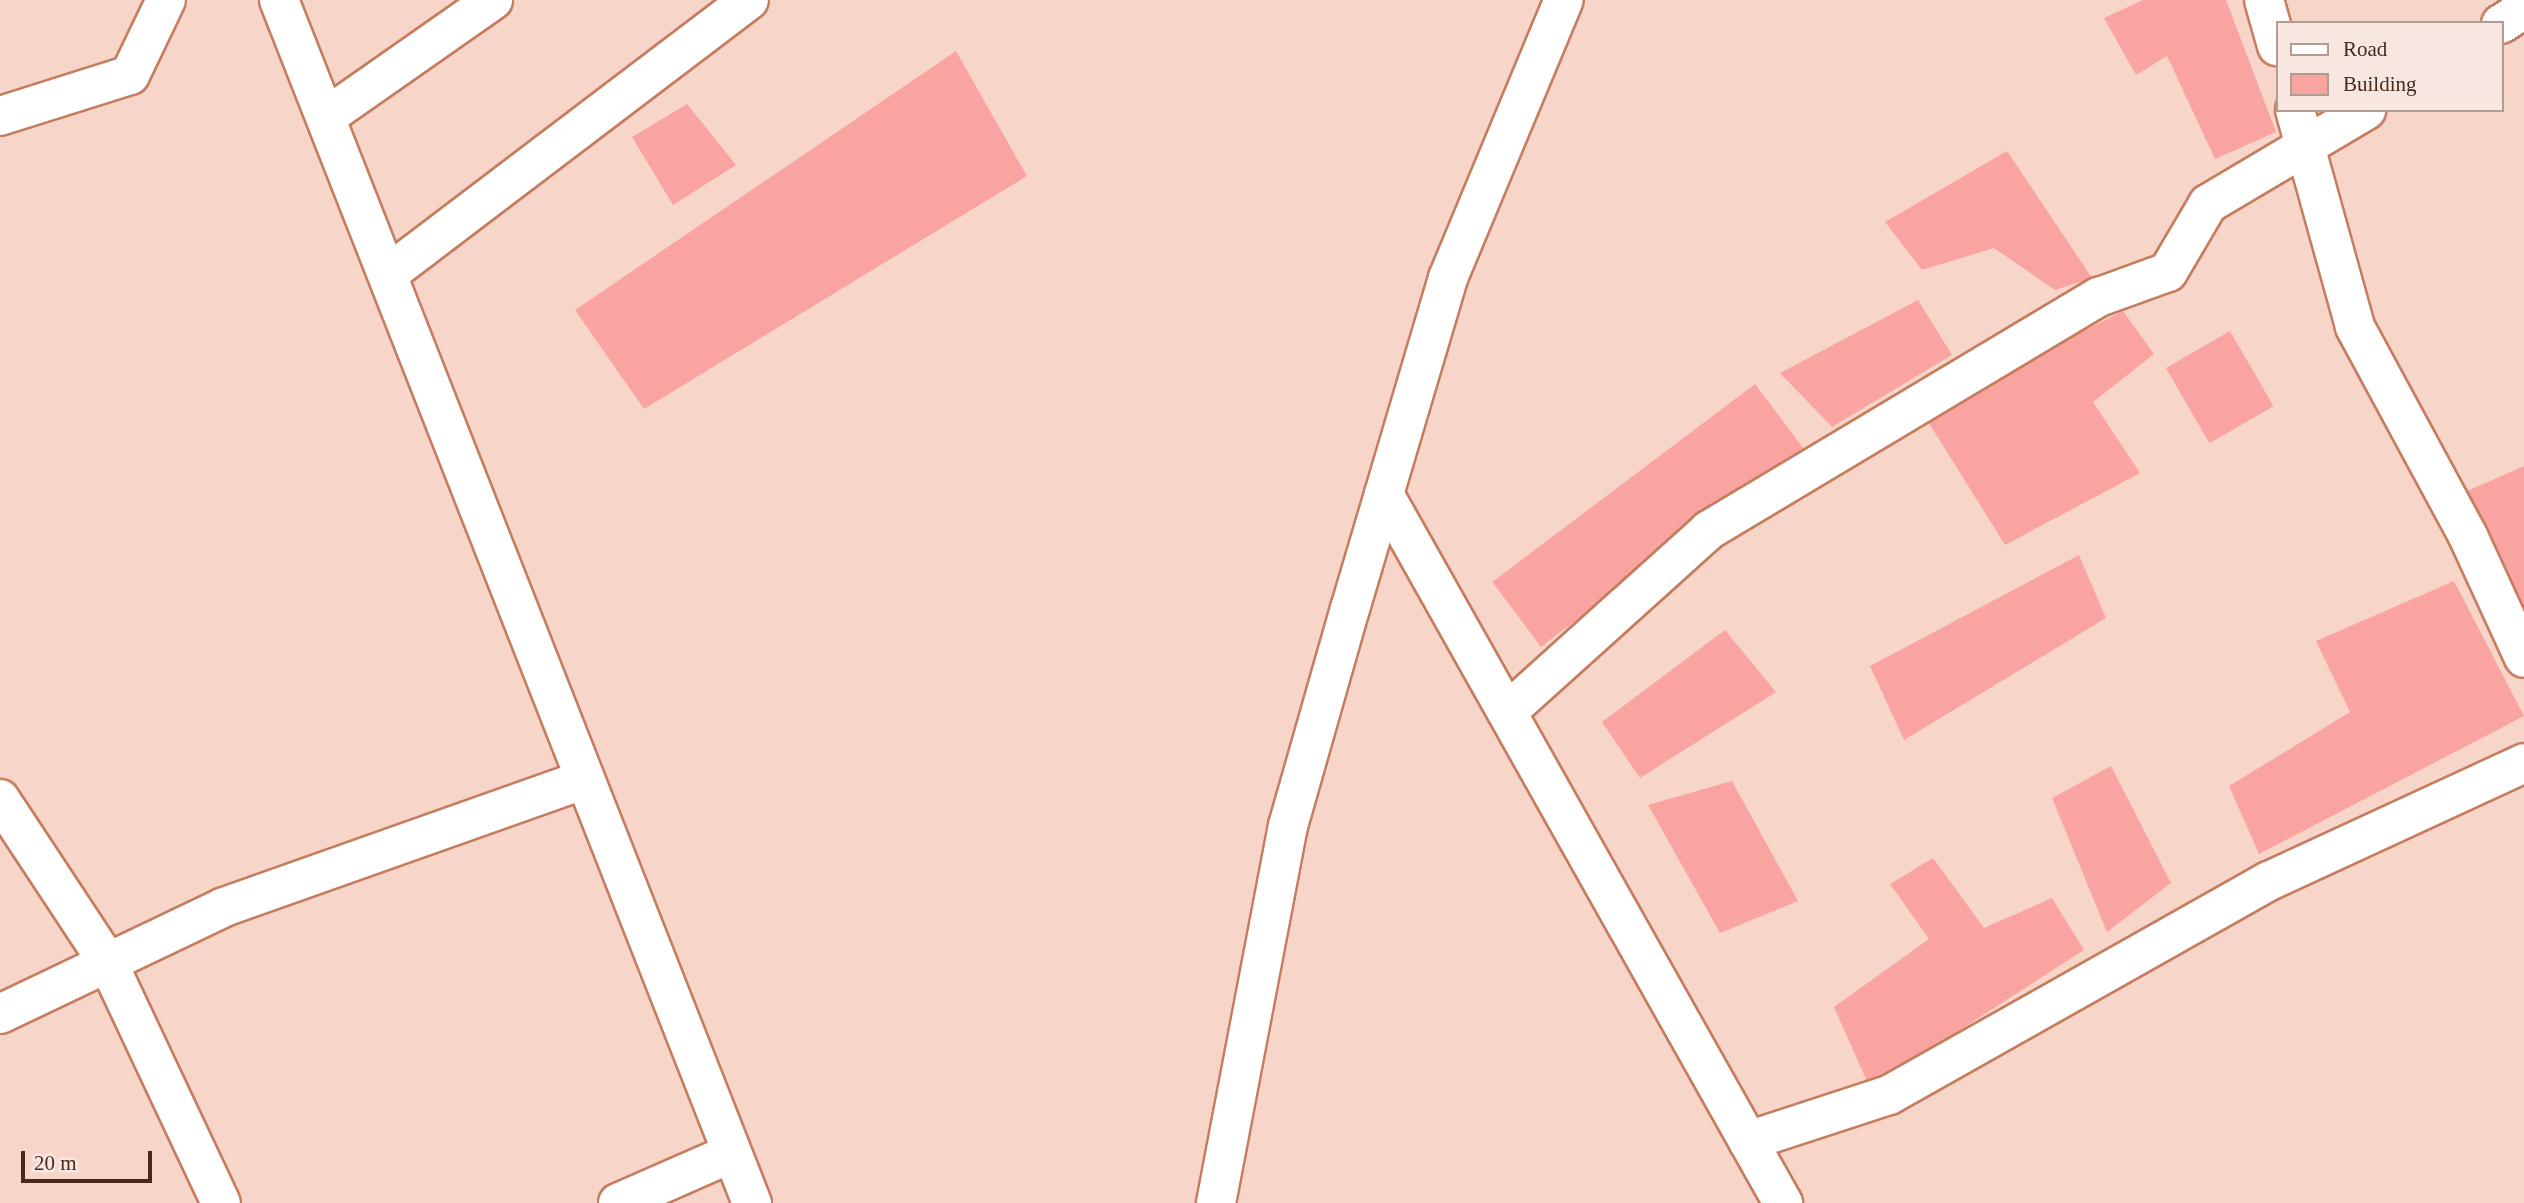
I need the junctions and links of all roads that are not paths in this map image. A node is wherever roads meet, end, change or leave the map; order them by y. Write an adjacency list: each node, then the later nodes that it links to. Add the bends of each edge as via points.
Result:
1 (166, 0): 12 (street, via 130,75)
2 (279, 0): 13 (street)
3 (493, 0): 13 (street)
4 (749, 0): 15 (street)
5 (1564, 0): 16 (street, via 1448,278)
6 (2264, 0): 9 (street)
7 (2524, 9): 8 (street)
8 (2503, 23)
9 (2276, 43)
10 (2296, 112): 14 (street)
11 (2363, 112): 14 (street)
12 (0, 116)
13 (326, 117): 15 (street)
14 (2306, 149): 17 (street, via 2354,327 2469,536); 18 (street, via 2208,204 2168,272 2099,297 1709,530)
15 (388, 274): 20 (street)
16 (1384, 494): 18 (street); 29 (street, via 1288,826)
17 (2524, 658)
18 (1507, 712): 24 (street)
19 (2524, 763): 24 (street, via 2269,881 1889,1095)
20 (585, 779): 22 (street, via 224,907); 25 (street)
21 (0, 799): 22 (street)
22 (108, 963): 23 (street); 26 (street)
23 (0, 1014)
24 (1748, 1141): 30 (street)
25 (732, 1153): 27 (street); 28 (street)
26 (220, 1203)
27 (618, 1203)
28 (752, 1203)
29 (1216, 1203)
30 (1783, 1203)

